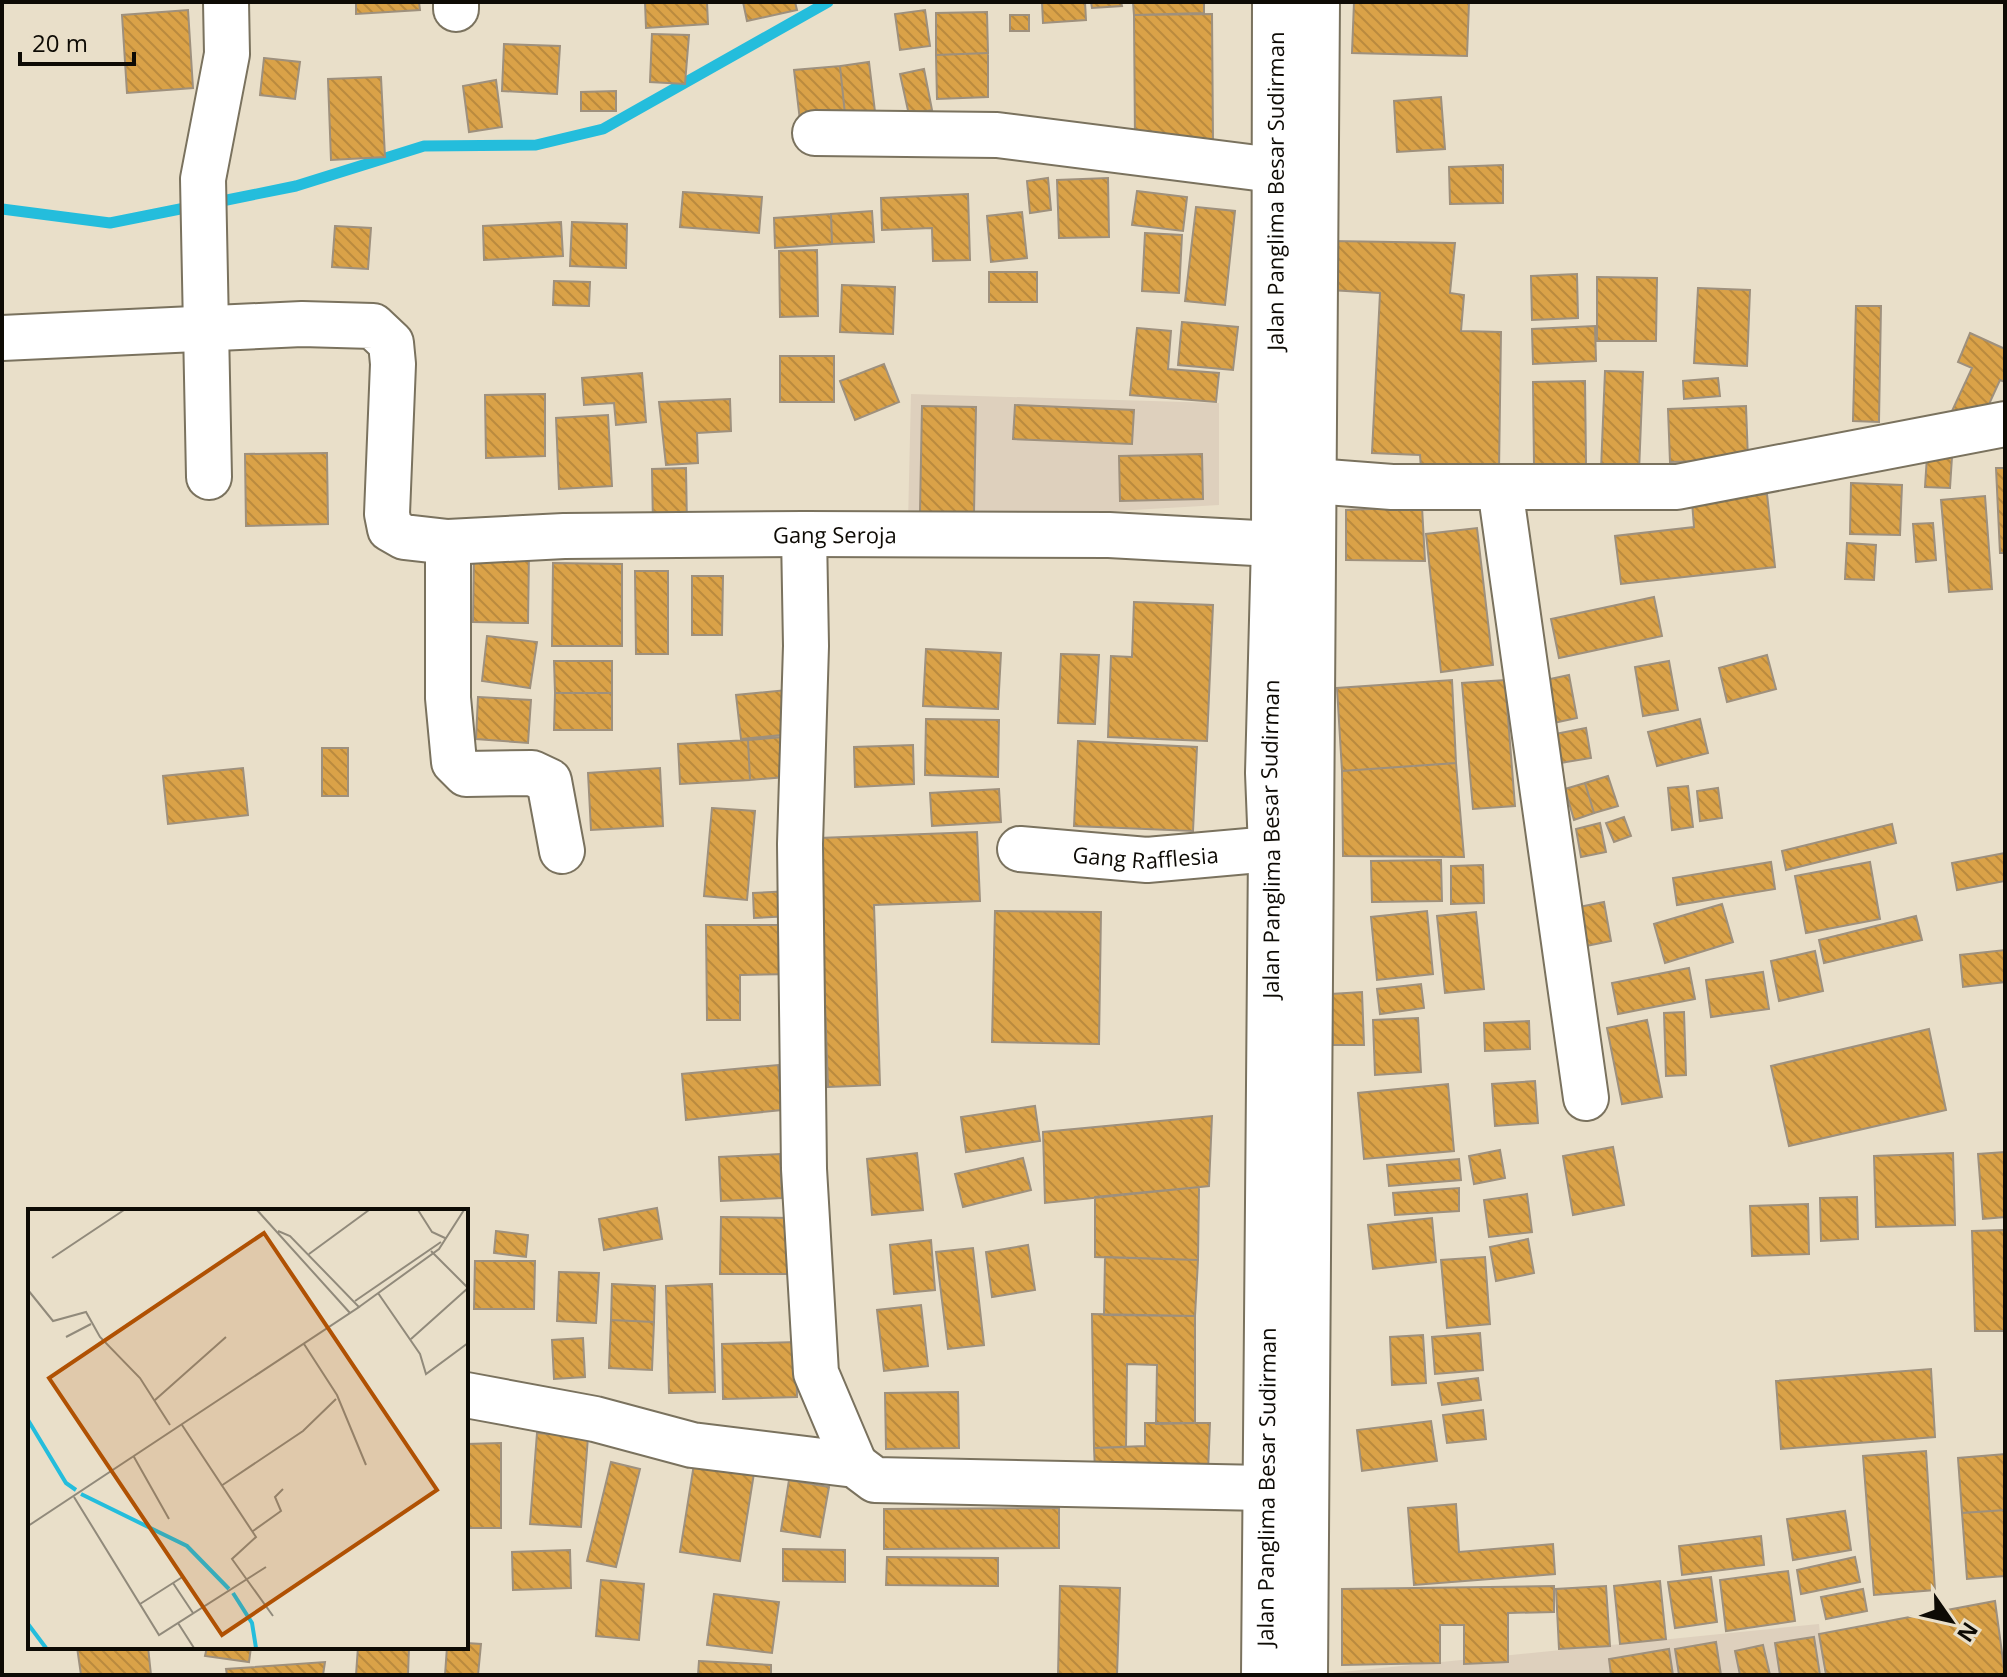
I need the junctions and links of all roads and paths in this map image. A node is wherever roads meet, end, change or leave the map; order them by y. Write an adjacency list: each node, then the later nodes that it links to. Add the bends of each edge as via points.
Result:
1 (226, 2): 6 (main road, via 227,54 203,179)
2 (1275, 2): 5 (main road, Jalan Panglima Besar Sudirman)
3 (1317, 2): 10 (main road, Jalan Panglima Besar Sudirman)
4 (815, 133): 5 (main road, via 997,135)
5 (1273, 170): 14 (main road, Jalan Panglima Besar Sudirman)
6 (205, 331): 7 (main road); 9 (main road); 13 (main road, Gang Seroja, via 361,324 383,332 391,343 393,364 390,529 396,535)
7 (2, 338)
8 (2005, 424): 11 (main road, via 1677,487)
9 (209, 477)
10 (1314, 481): 11 (main road); 15 (main road, Jalan Panglima Besar Sudirman)
11 (1500, 488): 20 (main road)
12 (804, 534): 13 (main road, Gang Seroja, via 578,535); 14 (main road, Gang Seroja, via 1109,535); 22 (main road, via 804,1169 816,1373)
13 (448, 542): 19 (main road, via 448,698 454,762 466,774 532,773 549,781)
14 (1274, 544): 16 (main road, Jalan Panglima Besar Sudirman)
15 (1311, 772): 16 (main road); 25 (main road, Jalan Panglima Besar Sudirman)
16 (1268, 773): 18 (main road, Jalan Panglima Besar Sudirman)
17 (1020, 849): 18 (main road, Gang Rafflesia, via 1147,860)
18 (1271, 849): 23 (main road, Jalan Panglima Besar Sudirman)
19 (562, 851)
20 (1586, 1098)
21 (468, 1395): 22 (main road, via 595,1419 692,1445)
22 (855, 1465): 23 (main road, via 875,1480 941,1484)
23 (1265, 1488): 24 (main road, Jalan Panglima Besar Sudirman)
24 (1264, 1675)
25 (1305, 1675)

